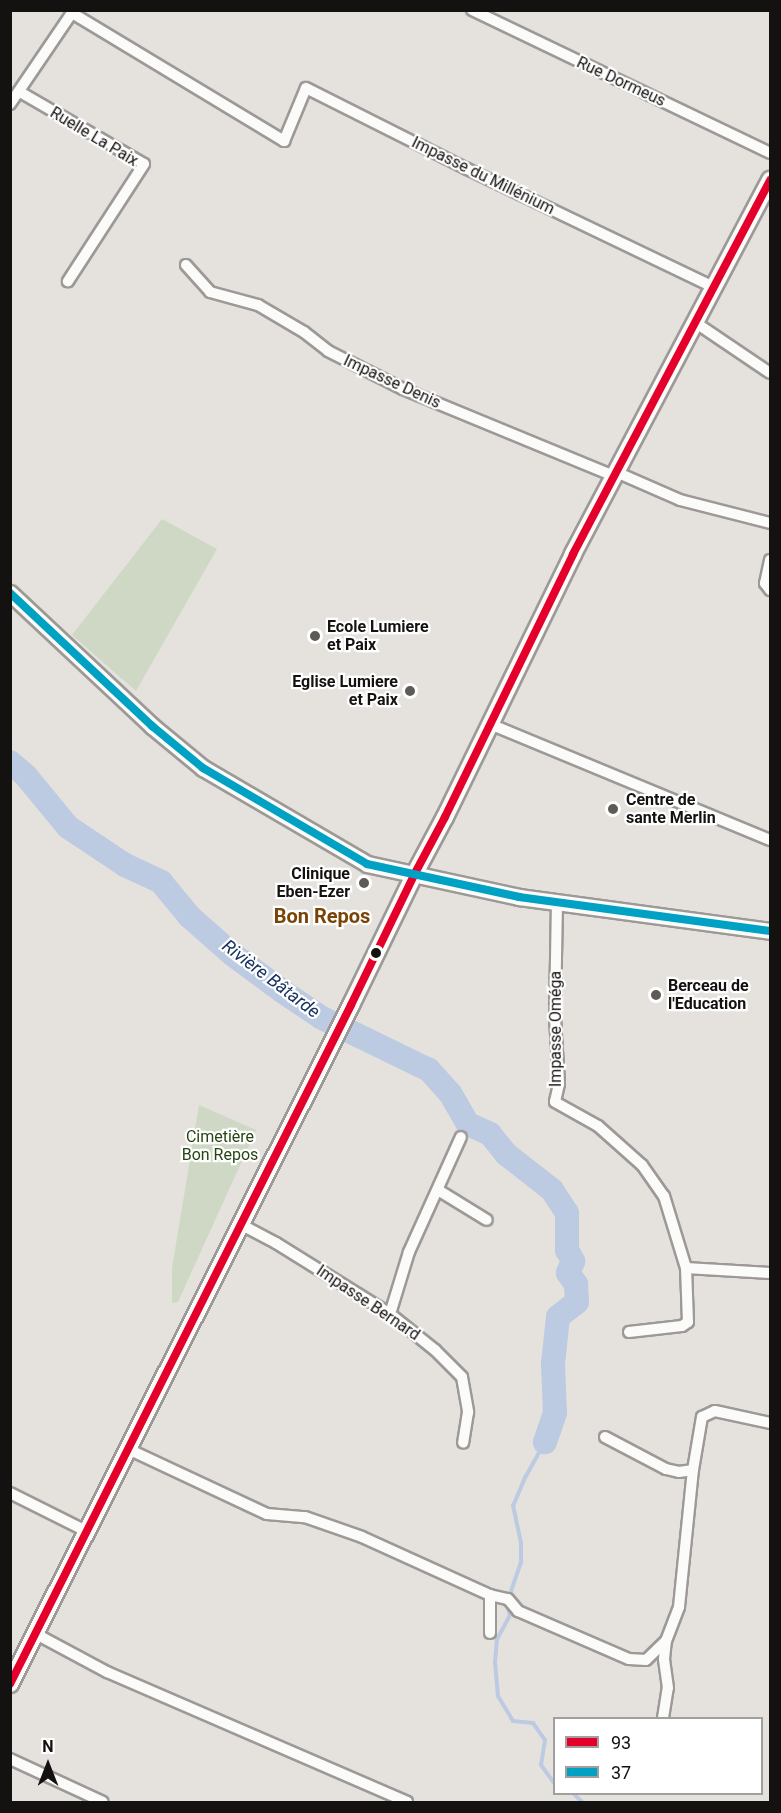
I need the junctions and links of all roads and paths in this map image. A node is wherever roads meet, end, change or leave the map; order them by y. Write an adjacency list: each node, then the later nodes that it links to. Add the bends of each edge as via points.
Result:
1 (472, 10): 5 (street, Rue Dormeus)
2 (74, 12): 3 (street); 9 (street, Impasse du Millénium, via 284,141 306,88)
3 (20, 92): 4 (street); 8 (street, Ruelle La Paix, via 144,164)
4 (10, 104)
5 (771, 153)
6 (771, 180): 9 (main road)
7 (186, 265): 12 (street, Impasse Denis, via 210,292 258,305 328,351 403,389)
8 (68, 281)
9 (713, 287): 10 (main road)
10 (696, 323): 11 (street); 12 (main road)
11 (771, 373)
12 (615, 474): 13 (street, Impasse Denis, via 680,500); 17 (main road)
13 (771, 523)
14 (771, 560): 15 (street, via 765,583)
15 (771, 590)
16 (10, 593): 19 (street, via 152,726 203,768 367,864)
17 (490, 724): 18 (street); 19 (main road)
18 (771, 840)
19 (414, 875): 20 (street); 25 (main road)
20 (557, 901): 21 (street); 26 (street, Impasse Oméga, via 555,1018 559,1084 555,1102 598,1126 642,1165 664,1196)
21 (771, 931)
22 (461, 1137): 23 (street)
23 (438, 1190): 24 (street); 28 (street, via 410,1252)
24 (487, 1220)
25 (240, 1224): 28 (street, Impasse Bernard); 33 (main road)
26 (686, 1268): 27 (street); 29 (street, via 688,1322)
27 (771, 1273)
28 (390, 1314): 32 (street, Impasse Bernard, via 462,1377 468,1412)
29 (629, 1332)
30 (771, 1423): 34 (street, via 715,1411 702,1418)
31 (605, 1437): 34 (street, via 666,1469)
32 (463, 1443)
33 (128, 1449): 36 (main road); 37 (street, via 267,1514 304,1517 362,1537)
34 (693, 1470): 40 (street, via 679,1607)
35 (10, 1493): 36 (street)
36 (86, 1531): 39 (main road)
37 (490, 1595): 38 (street); 41 (street, via 508,1599 518,1611 629,1659)
38 (490, 1633)
39 (36, 1634): 43 (main road); 47 (street, via 106,1672)
40 (666, 1641): 41 (street); 42 (street)
41 (646, 1660): 42 (street)
42 (667, 1674): 44 (street)
43 (10, 1684)
44 (663, 1717)
45 (10, 1759): 46 (street)
46 (104, 1803)
47 (406, 1803)

